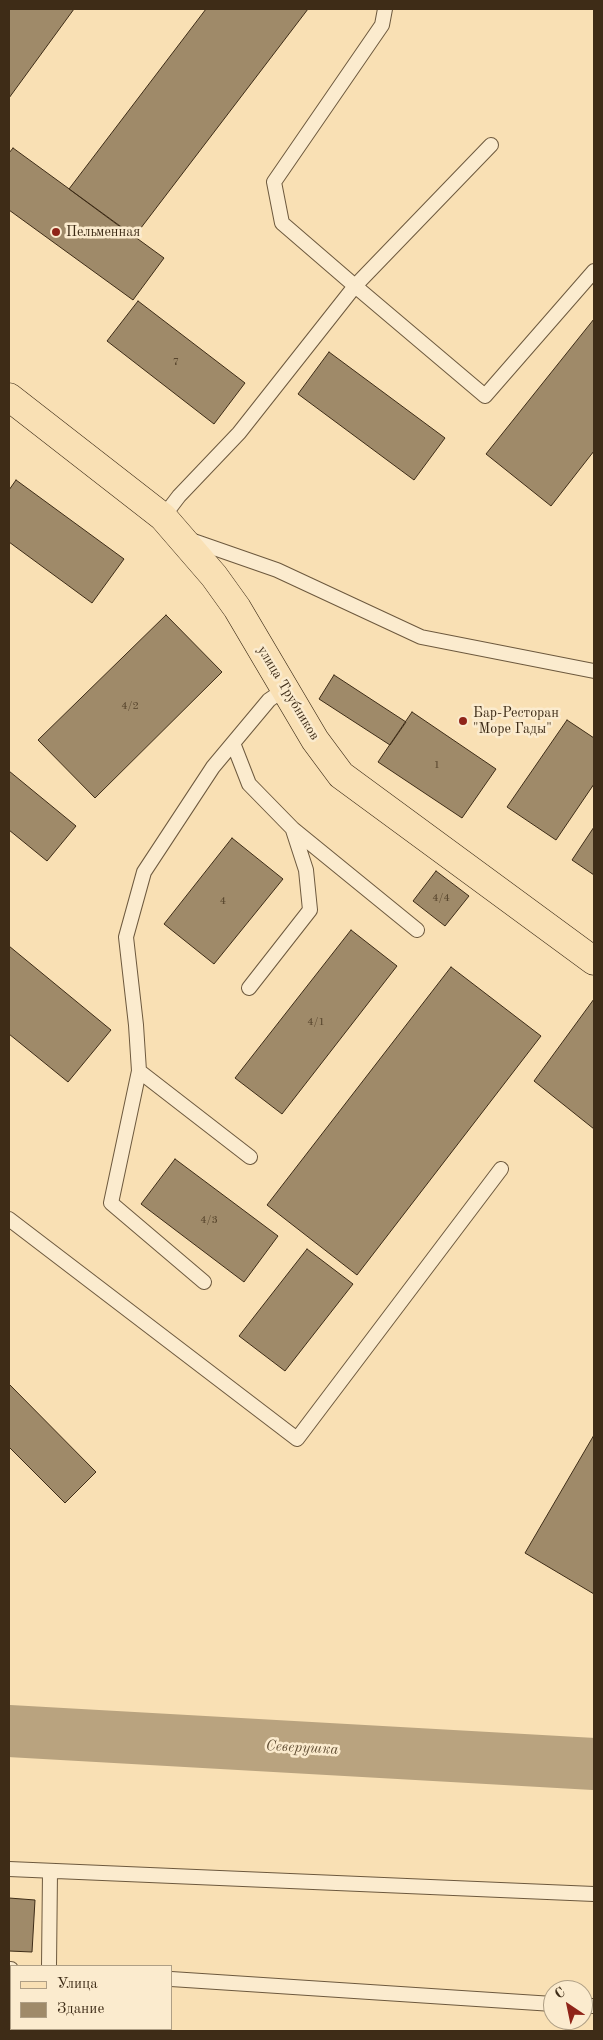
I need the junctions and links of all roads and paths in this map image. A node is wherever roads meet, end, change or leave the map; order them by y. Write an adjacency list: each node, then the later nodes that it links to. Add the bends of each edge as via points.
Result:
1 (385, 9): 4 (lane, via 382,25 274,182 282,223)
2 (491, 145): 4 (lane)
3 (594, 271): 4 (lane, via 485,396)
4 (355, 286): 6 (lane, via 240,433 179,496)
5 (9, 397): 6 (main road, улица Трубников)
6 (171, 526): 7 (lane, via 277,570 421,637); 8 (main road, улица Трубников, via 237,608)
7 (594, 670)
8 (285, 689): 9 (lane, via 269,700); 12 (main road, улица Трубников, via 315,740 341,775)
9 (233, 743): 10 (lane, via 249,784); 14 (lane, via 213,767 144,872 126,936)
10 (293, 829): 11 (lane); 13 (lane, via 306,870 310,910)
11 (416, 930)
12 (594, 961)
13 (249, 988)
14 (139, 1071): 15 (lane); 18 (lane, via 111,1203)
15 (250, 1157)
16 (501, 1169): 17 (lane, via 297,1439)
17 (9, 1219)
18 (204, 1282)
19 (9, 1869): 20 (lane)
20 (50, 1872): 21 (lane); 22 (lane)
21 (594, 1894)
22 (49, 1965)
23 (172, 1979): 24 (lane)
24 (543, 2003)

